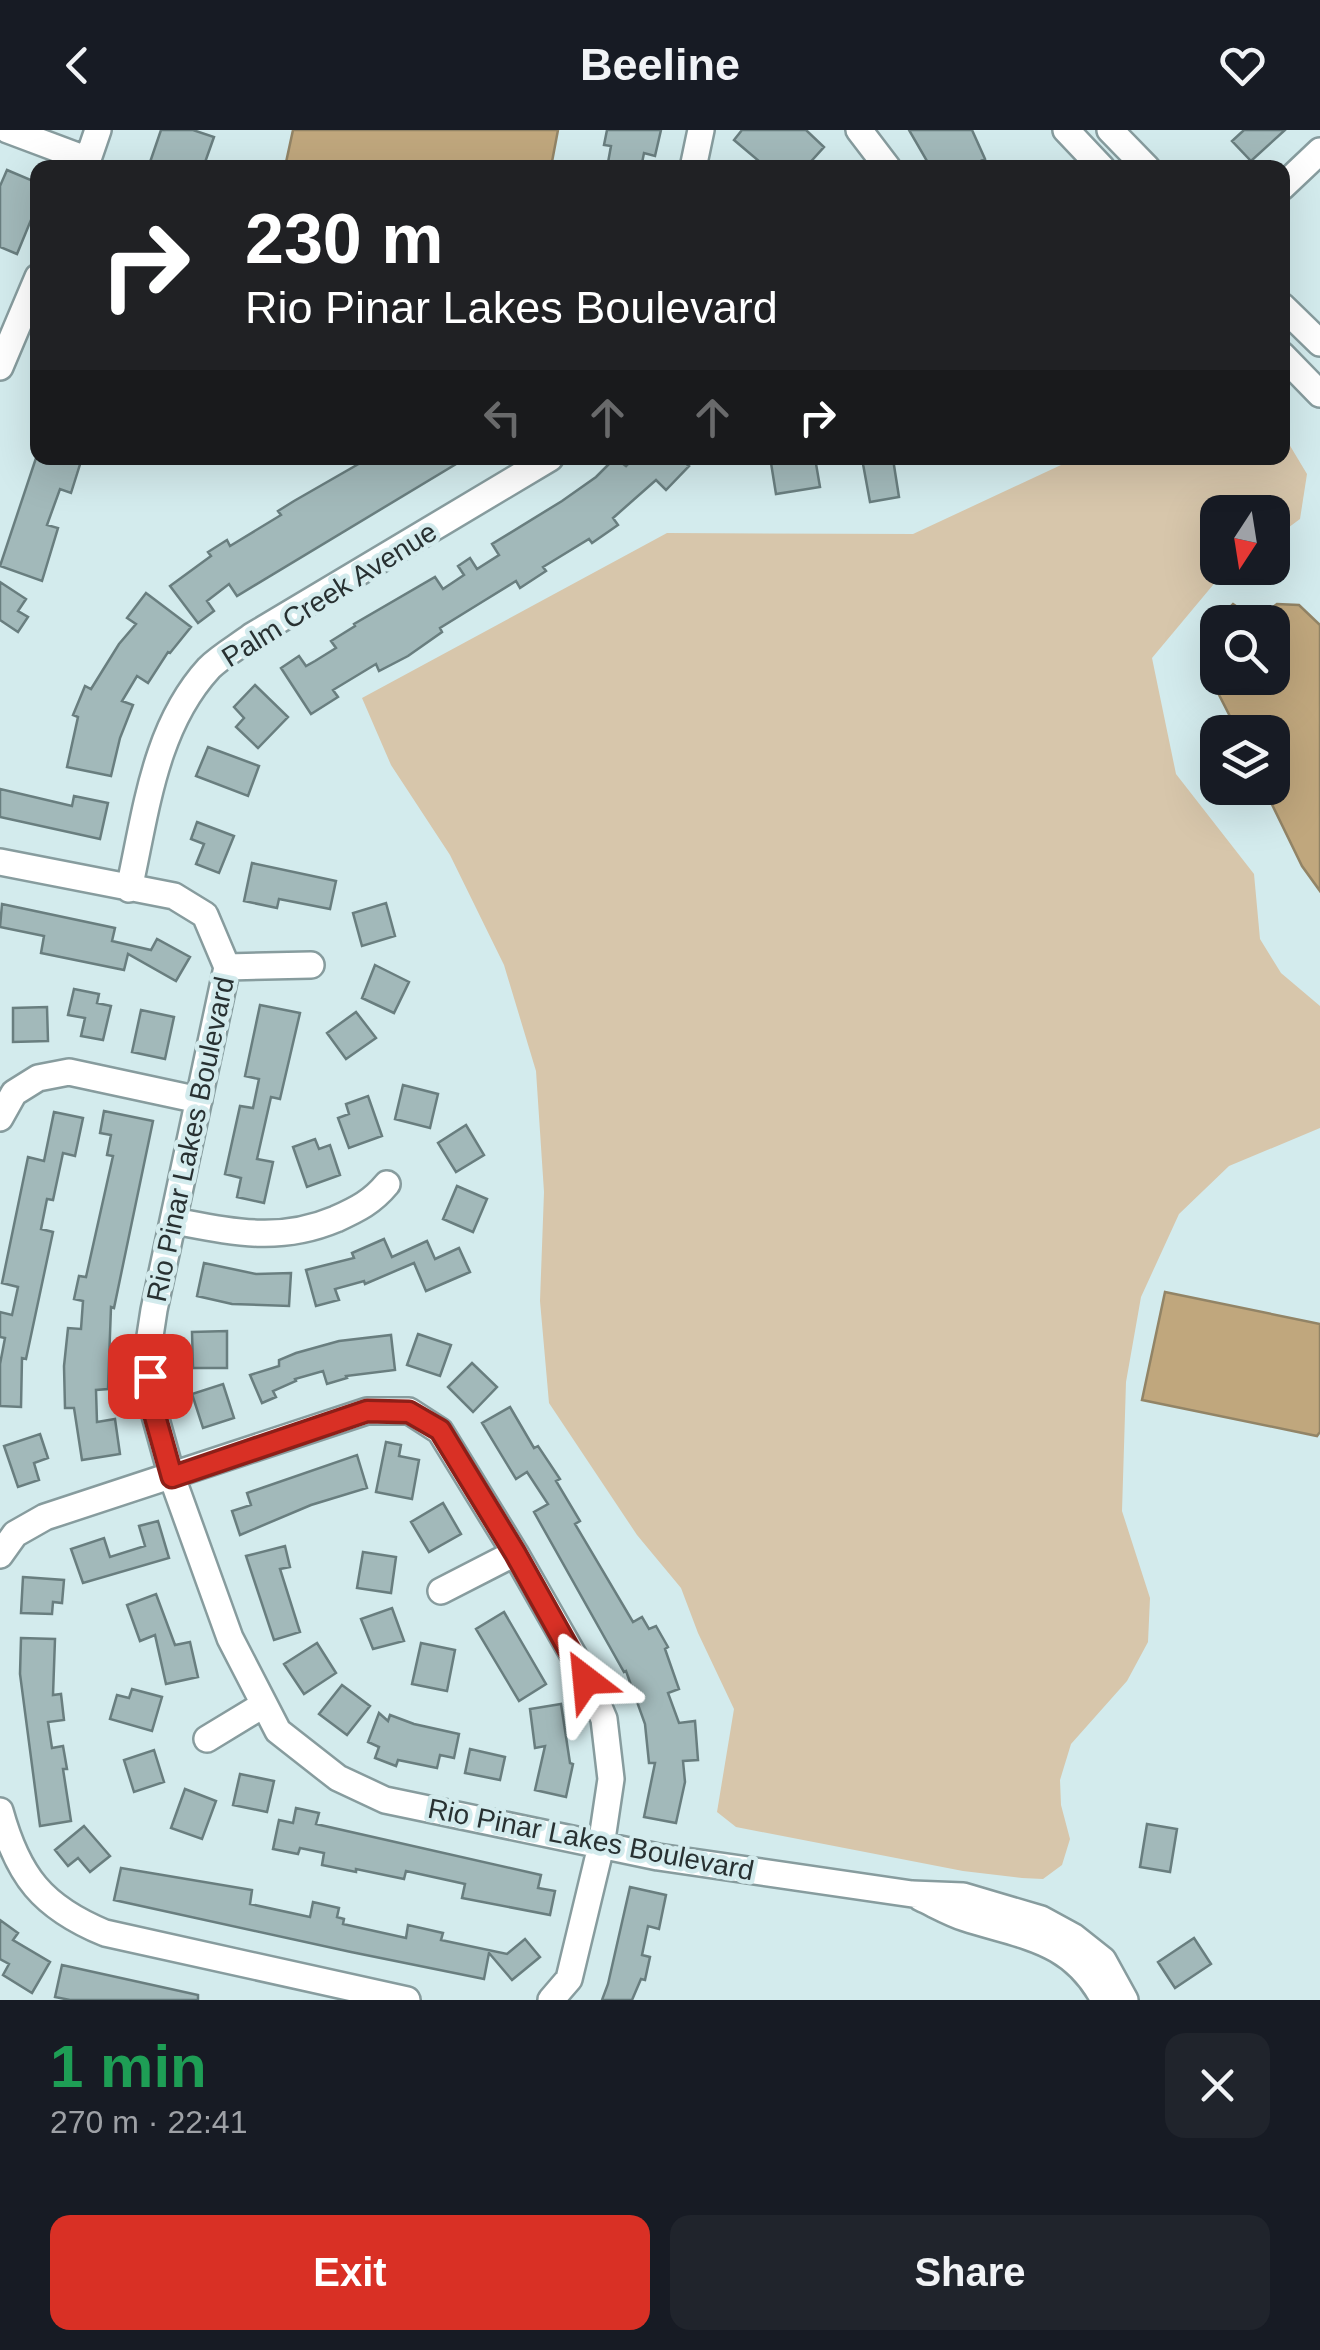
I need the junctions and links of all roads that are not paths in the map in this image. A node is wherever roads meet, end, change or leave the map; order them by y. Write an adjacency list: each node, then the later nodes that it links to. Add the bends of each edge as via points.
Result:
1 (8, 130): 8 (street)
2 (98, 130): 9 (street)
3 (702, 130): 10 (street)
4 (859, 130): 11 (street)
5 (1066, 130): 12 (street)
6 (1110, 130): 13 (street)
7 (1320, 151): 14 (street)
8 (77, 160)
9 (87, 160)
10 (695, 160)
11 (882, 160)
12 (1094, 160)
13 (1138, 160)
14 (1290, 179)
15 (30, 295): 18 (street)
16 (1290, 314): 17 (street)
17 (1320, 344)
18 (1, 358)
19 (1290, 363): 20 (street)
20 (1320, 394)
21 (538, 465): 23 (street, Palm Creek Avenue, via 210,667 160,750)
22 (0, 862): 23 (street, Rio Pinar Lakes Boulevard)
23 (129, 890): 25 (street, Rio Pinar Lakes Boulevard, via 174,896 205,915)
24 (311, 964): 25 (street)
25 (227, 967): 26 (street, Rio Pinar Lakes Boulevard)
26 (198, 1100): 27 (street, via 69,1072 38,1078 14,1094); 29 (street, Rio Pinar Lakes Boulevard)
27 (0, 1118)
28 (387, 1184): 29 (street, via 371,1204 281,1235)
29 (174, 1220): 30 (street, Rio Pinar Lakes Boulevard, via 148,1350 151,1402)
30 (172, 1477): 31 (street); 32 (street, via 367,1411 409,1412 440,1430); 34 (street, Rio Pinar Lakes Boulevard, via 230,1638)
31 (5, 1535)
32 (515, 1553): 33 (street); 37 (street, via 604,1719 612,1779)
33 (441, 1592)
34 (263, 1705): 35 (street); 37 (street, Rio Pinar Lakes Boulevard, via 278,1731 308,1755 385,1800)
35 (206, 1740)
36 (0, 1811): 38 (street)
37 (601, 1846): 39 (street, Rio Pinar Lakes Boulevard); 41 (street, via 570,1979)
38 (5, 1851): 40 (street, via 53,1904 106,1934)
39 (912, 1894): 42 (street, Rio Pinar Lakes Boulevard, via 960,1917 1060,1948); 43 (street, Rio Pinar Lakes Boulevard, via 963,1896 1041,1919 1103,1960)
40 (407, 2000)
41 (551, 2000)
42 (1104, 2000)
43 (1125, 2000)

